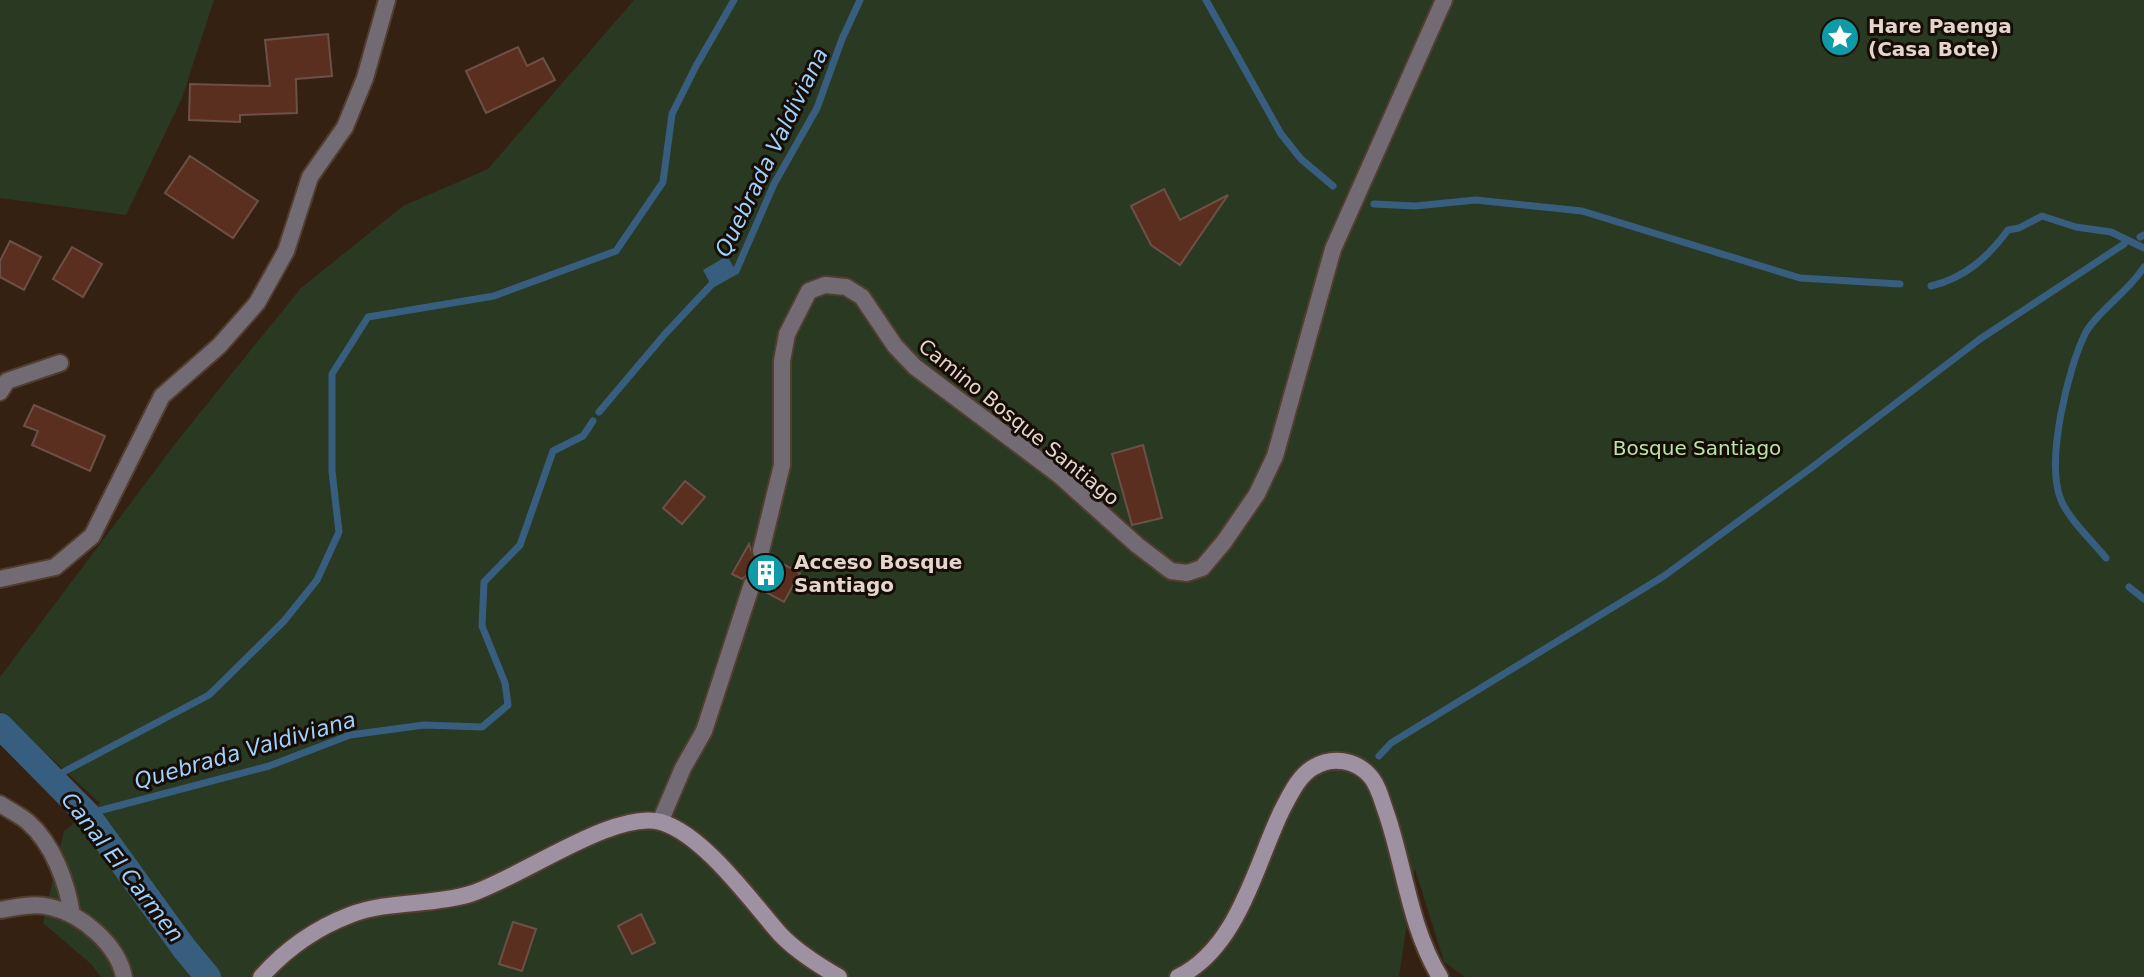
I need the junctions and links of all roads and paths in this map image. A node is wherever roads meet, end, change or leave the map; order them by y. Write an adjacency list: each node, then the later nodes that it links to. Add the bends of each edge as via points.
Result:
1 (387, 0): 6 (street, via 345,127 310,177 286,251 257,303 219,346 162,396 92,536 55,567)
2 (1444, 0): 5 (street, Camino Bosque Santiago, via 1333,249 1271,467 1202,568 1171,571 1059,475 915,367 862,297 846,287 825,285 809,291 787,334 782,465)
3 (60, 363): 4 (street, via 7,381)
4 (0, 392)
5 (761, 551)
6 (0, 579)
7 (752, 584): 9 (street, via 704,731)
8 (0, 804): 11 (street, via 28,822 47,846 67,888)
9 (660, 822): 12 (street, via 591,834 486,889 349,915 290,948); 15 (street, via 686,834 782,936)
10 (0, 910): 11 (street, via 49,906)
11 (72, 915): 13 (street, via 103,939)
12 (266, 972): 14 (street)
13 (124, 977)
14 (245, 977)
15 (839, 977)
16 (1178, 977): 17 (street, via 1214,951 1230,929 1298,782 1316,765 1338,761 1360,767 1376,784 1417,928)
17 (1440, 977)

